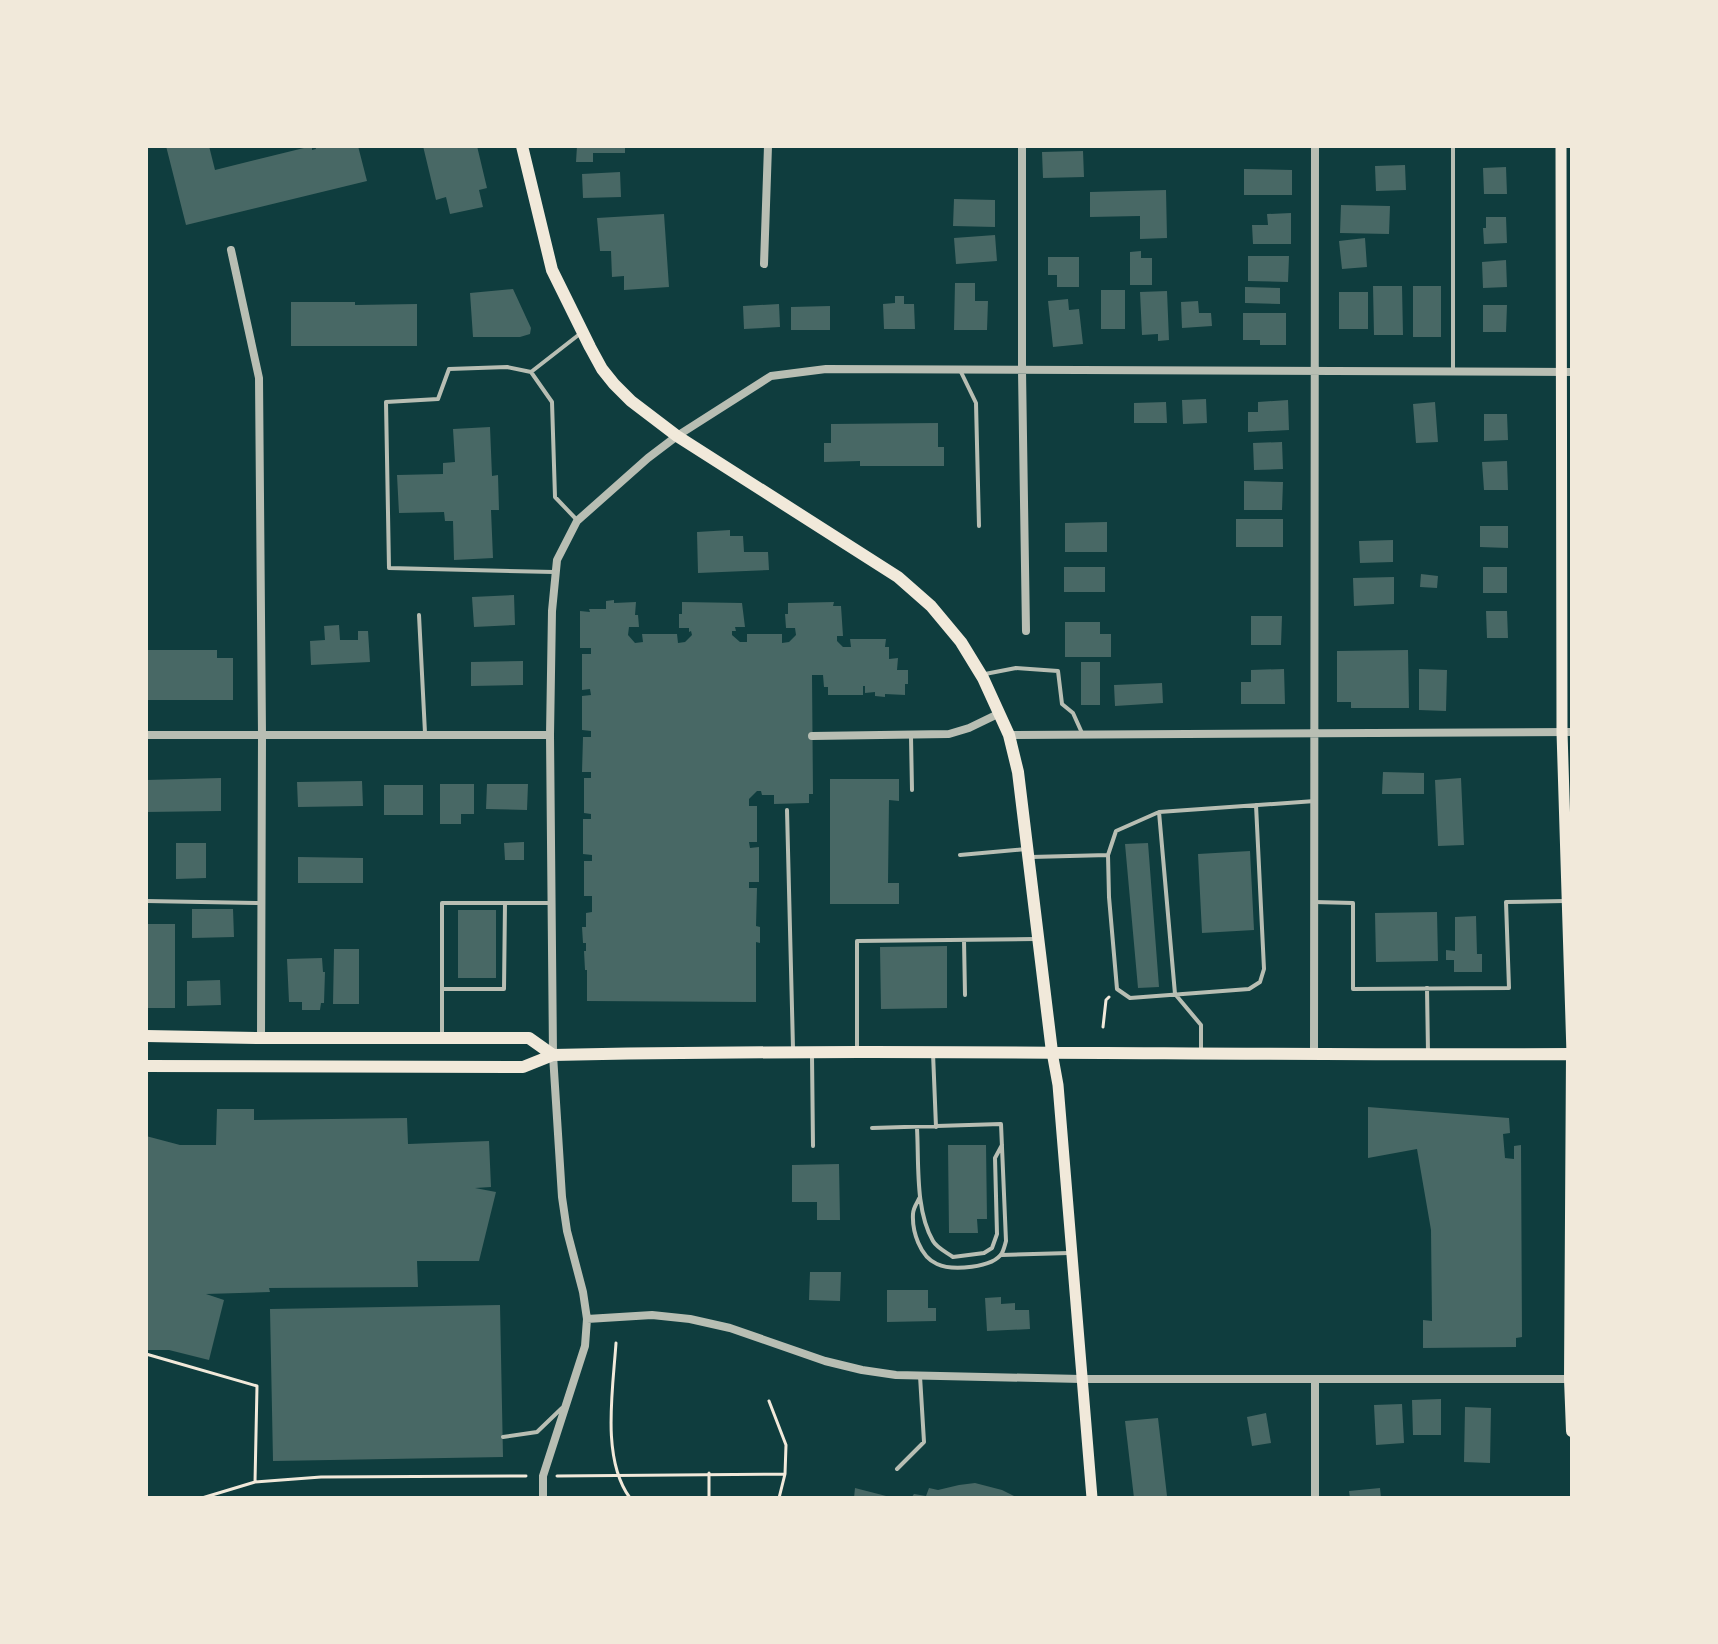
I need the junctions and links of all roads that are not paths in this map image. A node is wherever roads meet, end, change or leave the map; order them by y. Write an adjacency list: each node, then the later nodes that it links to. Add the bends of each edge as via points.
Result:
1 (522, 146): 9 (main road, via 552,270)
2 (768, 146): 8 (street)
3 (1022, 146): 11 (street)
4 (1315, 146): 13 (street)
5 (1453, 146): 14 (lane)
6 (1561, 146): 15 (main road)
7 (231, 250): 29 (street, via 259,378)
8 (764, 264)
9 (582, 331): 12 (lane); 16 (main road, via 614,384)
10 (960, 370): 11 (street); 16 (street, via 826,369 771,376); 18 (lane, via 976,403)
11 (1022, 371): 13 (street); 22 (street)
12 (531, 372): 17 (lane, via 552,402 555,497); 20 (lane, via 507,367 449,369 438,399 386,402 389,568)
13 (1315, 372): 14 (street); 26 (street)
14 (1453, 372): 15 (street)
15 (1567, 372): 19 (main road)
16 (677, 436): 17 (street); 23 (main road, via 898,577 931,606)
17 (577, 521): 20 (street)
18 (979, 526)
19 (1567, 538): 25 (main road)
20 (556, 572): 31 (street)
21 (419, 615): 30 (lane)
22 (1026, 631)
23 (981, 675): 24 (main road); 33 (lane, via 1016,668 1058,671 1062,704 1073,713)
24 (1000, 713): 27 (street, via 949,734); 32 (main road)
25 (1567, 732): 26 (street); 44 (main road)
26 (1315, 733): 33 (street); 36 (street)
27 (911, 734): 34 (street); 35 (lane)
28 (146, 735): 29 (street)
29 (262, 735): 30 (street); 46 (street)
30 (425, 735): 31 (street)
31 (550, 735): 48 (street)
32 (1009, 735): 33 (street); 40 (main road)
33 (1083, 735)
34 (812, 736)
35 (912, 790)
36 (1315, 801): 37 (lane); 45 (street)
37 (1256, 805): 39 (lane); 53 (lane, via 1264,969 1260,982 1249,989)
38 (787, 810): 58 (lane)
39 (1159, 812): 42 (lane, via 1116,831); 53 (lane)
40 (1028, 853): 41 (lane); 42 (lane); 49 (main road)
41 (960, 855)
42 (1108, 855): 53 (lane, via 1117,989 1130,998)
43 (146, 901): 46 (lane)
44 (1567, 901): 51 (lane, via 1506,902 1509,988); 64 (main road)
45 (1314, 902): 51 (lane, via 1353,903 1353,989); 66 (street)
46 (262, 903): 56 (street)
47 (505, 903): 48 (lane); 52 (lane, via 504,989); 52 (lane, via 442,903)
48 (552, 903): 65 (street)
49 (1038, 939): 50 (lane); 62 (main road)
50 (964, 940): 54 (lane); 60 (lane, via 857,941)
51 (1427, 988): 67 (lane)
52 (442, 989): 57 (lane)
53 (1175, 994): 63 (lane, via 1201,1025)
54 (965, 995)
55 (146, 1036): 56 (main road)
56 (261, 1038): 57 (main road)
57 (442, 1038): 65 (main road, via 529,1038)
58 (793, 1051): 59 (main road); 65 (main road)
59 (812, 1051): 60 (main road); 73 (lane)
60 (857, 1051): 61 (main road)
61 (933, 1051): 62 (main road); 70 (lane)
62 (1052, 1052): 63 (main road); 76 (main road)
63 (1201, 1054): 66 (main road)
64 (1572, 1054): 67 (main road); 75 (main road)
65 (553, 1055): 68 (main road, via 523,1067); 79 (street, via 562,1197)
66 (1314, 1055): 67 (main road)
67 (1428, 1055)
68 (146, 1066)
69 (917, 1127): 70 (lane); 71 (lane); 74 (lane)
70 (936, 1127): 72 (lane, via 1001,1124)
71 (872, 1128)
72 (1003, 1142): 74 (lane, via 995,1158 997,1234 992,1248 953,1257 940,1249 933,1242); 77 (lane, via 1006,1241)
73 (813, 1146)
74 (920, 1197): 77 (lane, via 913,1212 915,1235 936,1264 986,1265)
75 (1572, 1222): 78 (main road)
76 (1072, 1253): 77 (lane); 81 (main road)
77 (1001, 1255)
78 (1571, 1299): 83 (main road)
79 (587, 1319): 80 (street, via 690,1319 825,1361); 84 (street, via 585,1346)
80 (920, 1376): 81 (street); 87 (lane, via 924,1442)
81 (1081, 1379): 82 (street); 89 (main road)
82 (1315, 1379): 83 (street); 90 (street)
83 (1571, 1379): 85 (main road)
84 (567, 1403): 86 (lane, via 537,1432); 88 (street, via 546,1461)
85 (1572, 1431)
86 (503, 1437)
87 (897, 1469)
88 (543, 1498)
89 (1092, 1498)
90 (1315, 1498)

